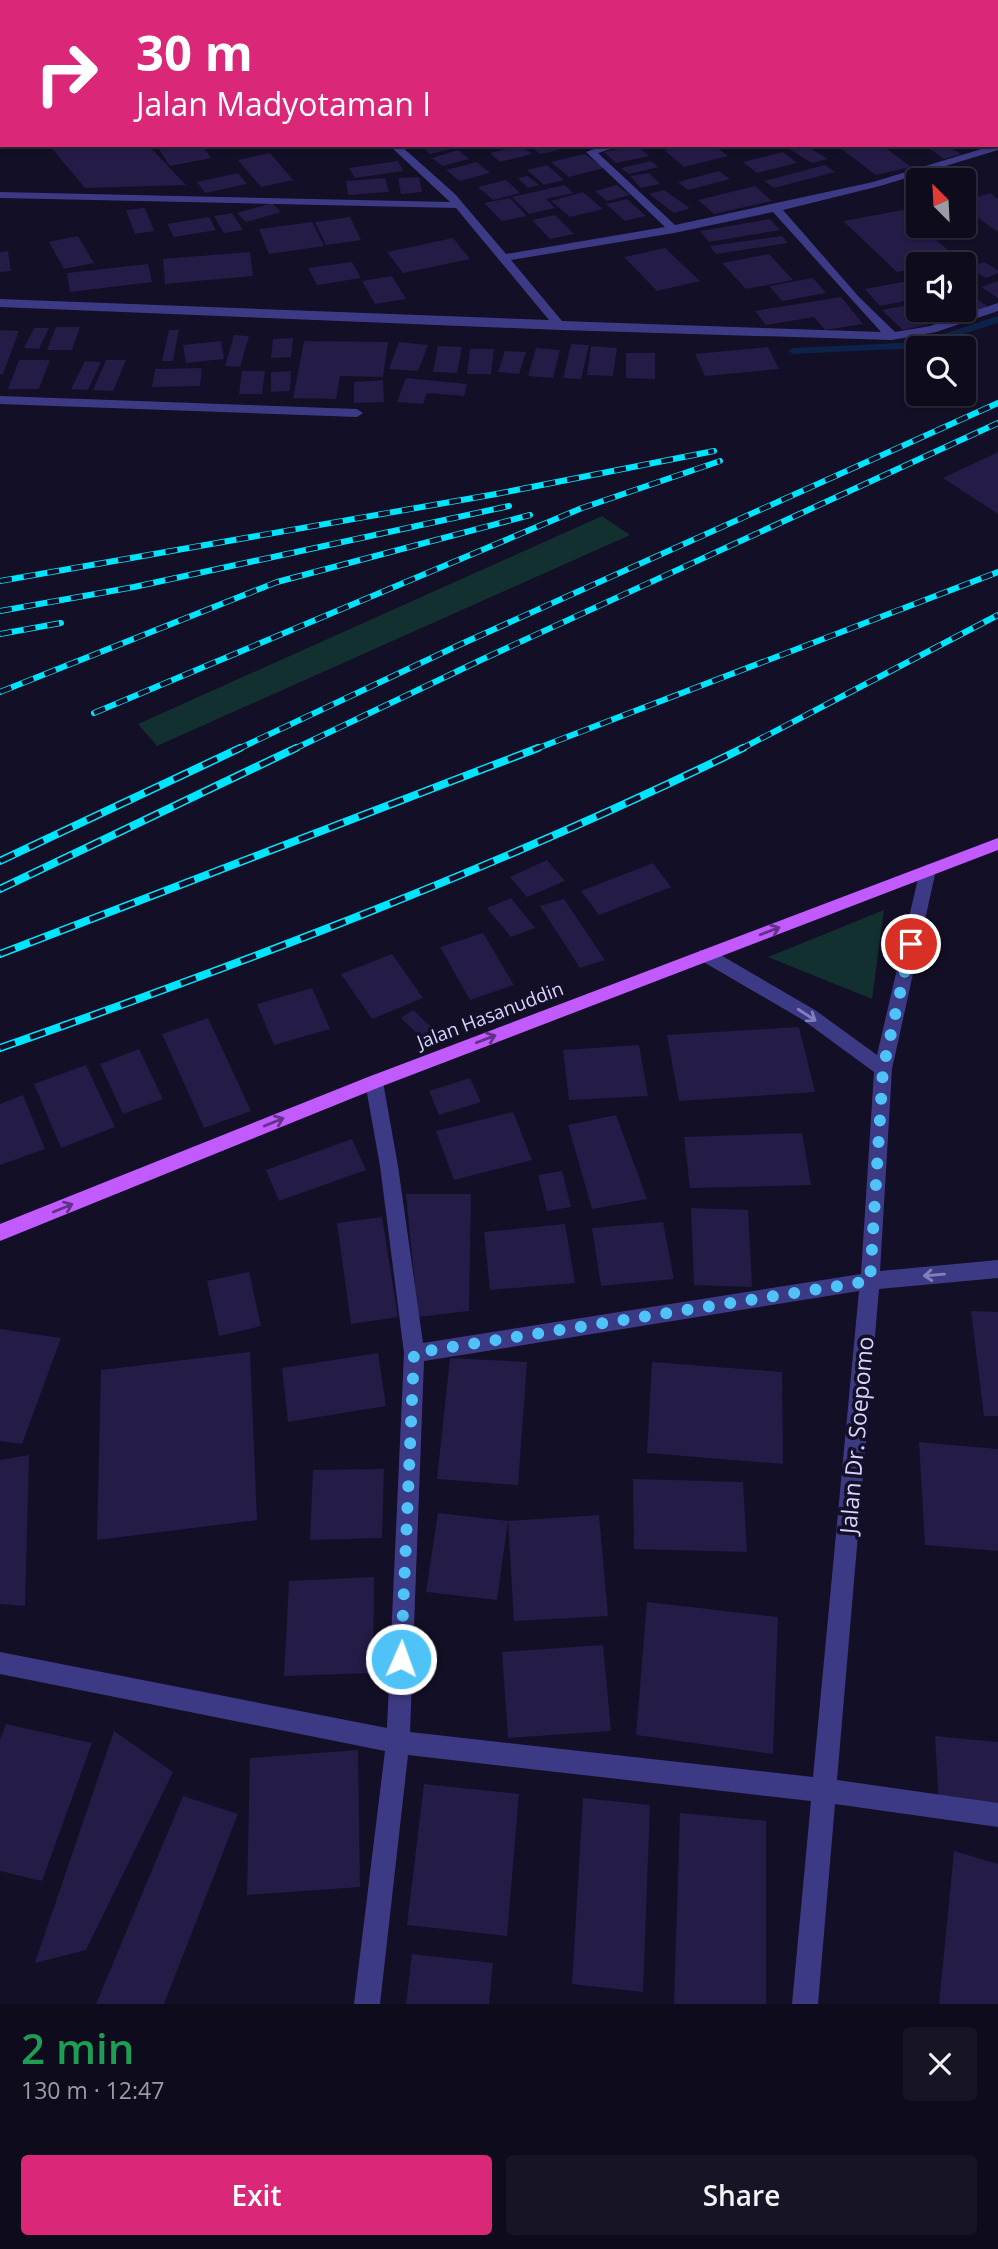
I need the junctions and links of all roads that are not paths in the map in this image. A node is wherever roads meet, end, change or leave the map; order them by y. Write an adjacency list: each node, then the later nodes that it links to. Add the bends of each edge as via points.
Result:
1 (396, 147): 5 (street)
2 (611, 147): 7 (street, via 592,152)
3 (998, 147): 6 (street, via 911,177)
4 (0, 195): 5 (street)
5 (460, 205): 8 (street)
6 (775, 208): 7 (street); 12 (street)
7 (674, 230): 8 (street)
8 (503, 258): 11 (street)
9 (0, 303): 11 (street)
10 (998, 307): 12 (street, via 932,330)
11 (559, 326): 12 (street)
12 (892, 336)
13 (0, 400): 14 (street)
14 (357, 413)
15 (998, 844): 16 (main road, Jalan Hasanuddin)
16 (928, 870): 17 (main road, Jalan Hasanuddin, one-way to 16); 18 (street, Jalan Dr. Soepomo)
17 (706, 955): 18 (street, one-way to 18, via 809,1015); 19 (main road, Jalan Hasanuddin, one-way to 17)
18 (883, 1069): 22 (street, Jalan Dr. Soepomo)
19 (374, 1082): 20 (main road, Jalan Hasanuddin, one-way to 19); 23 (street)
20 (0, 1233)
21 (998, 1269): 22 (street, one-way to 22)
22 (870, 1281): 23 (street); 26 (street, Jalan Dr. Soepomo)
23 (414, 1353): 25 (street)
24 (0, 1664): 25 (street)
25 (398, 1742): 26 (street); 28 (street)
26 (824, 1790): 27 (street); 29 (street, Jalan Dr. Soepomo)
27 (998, 1815)
28 (367, 2004)
29 (805, 2004)

